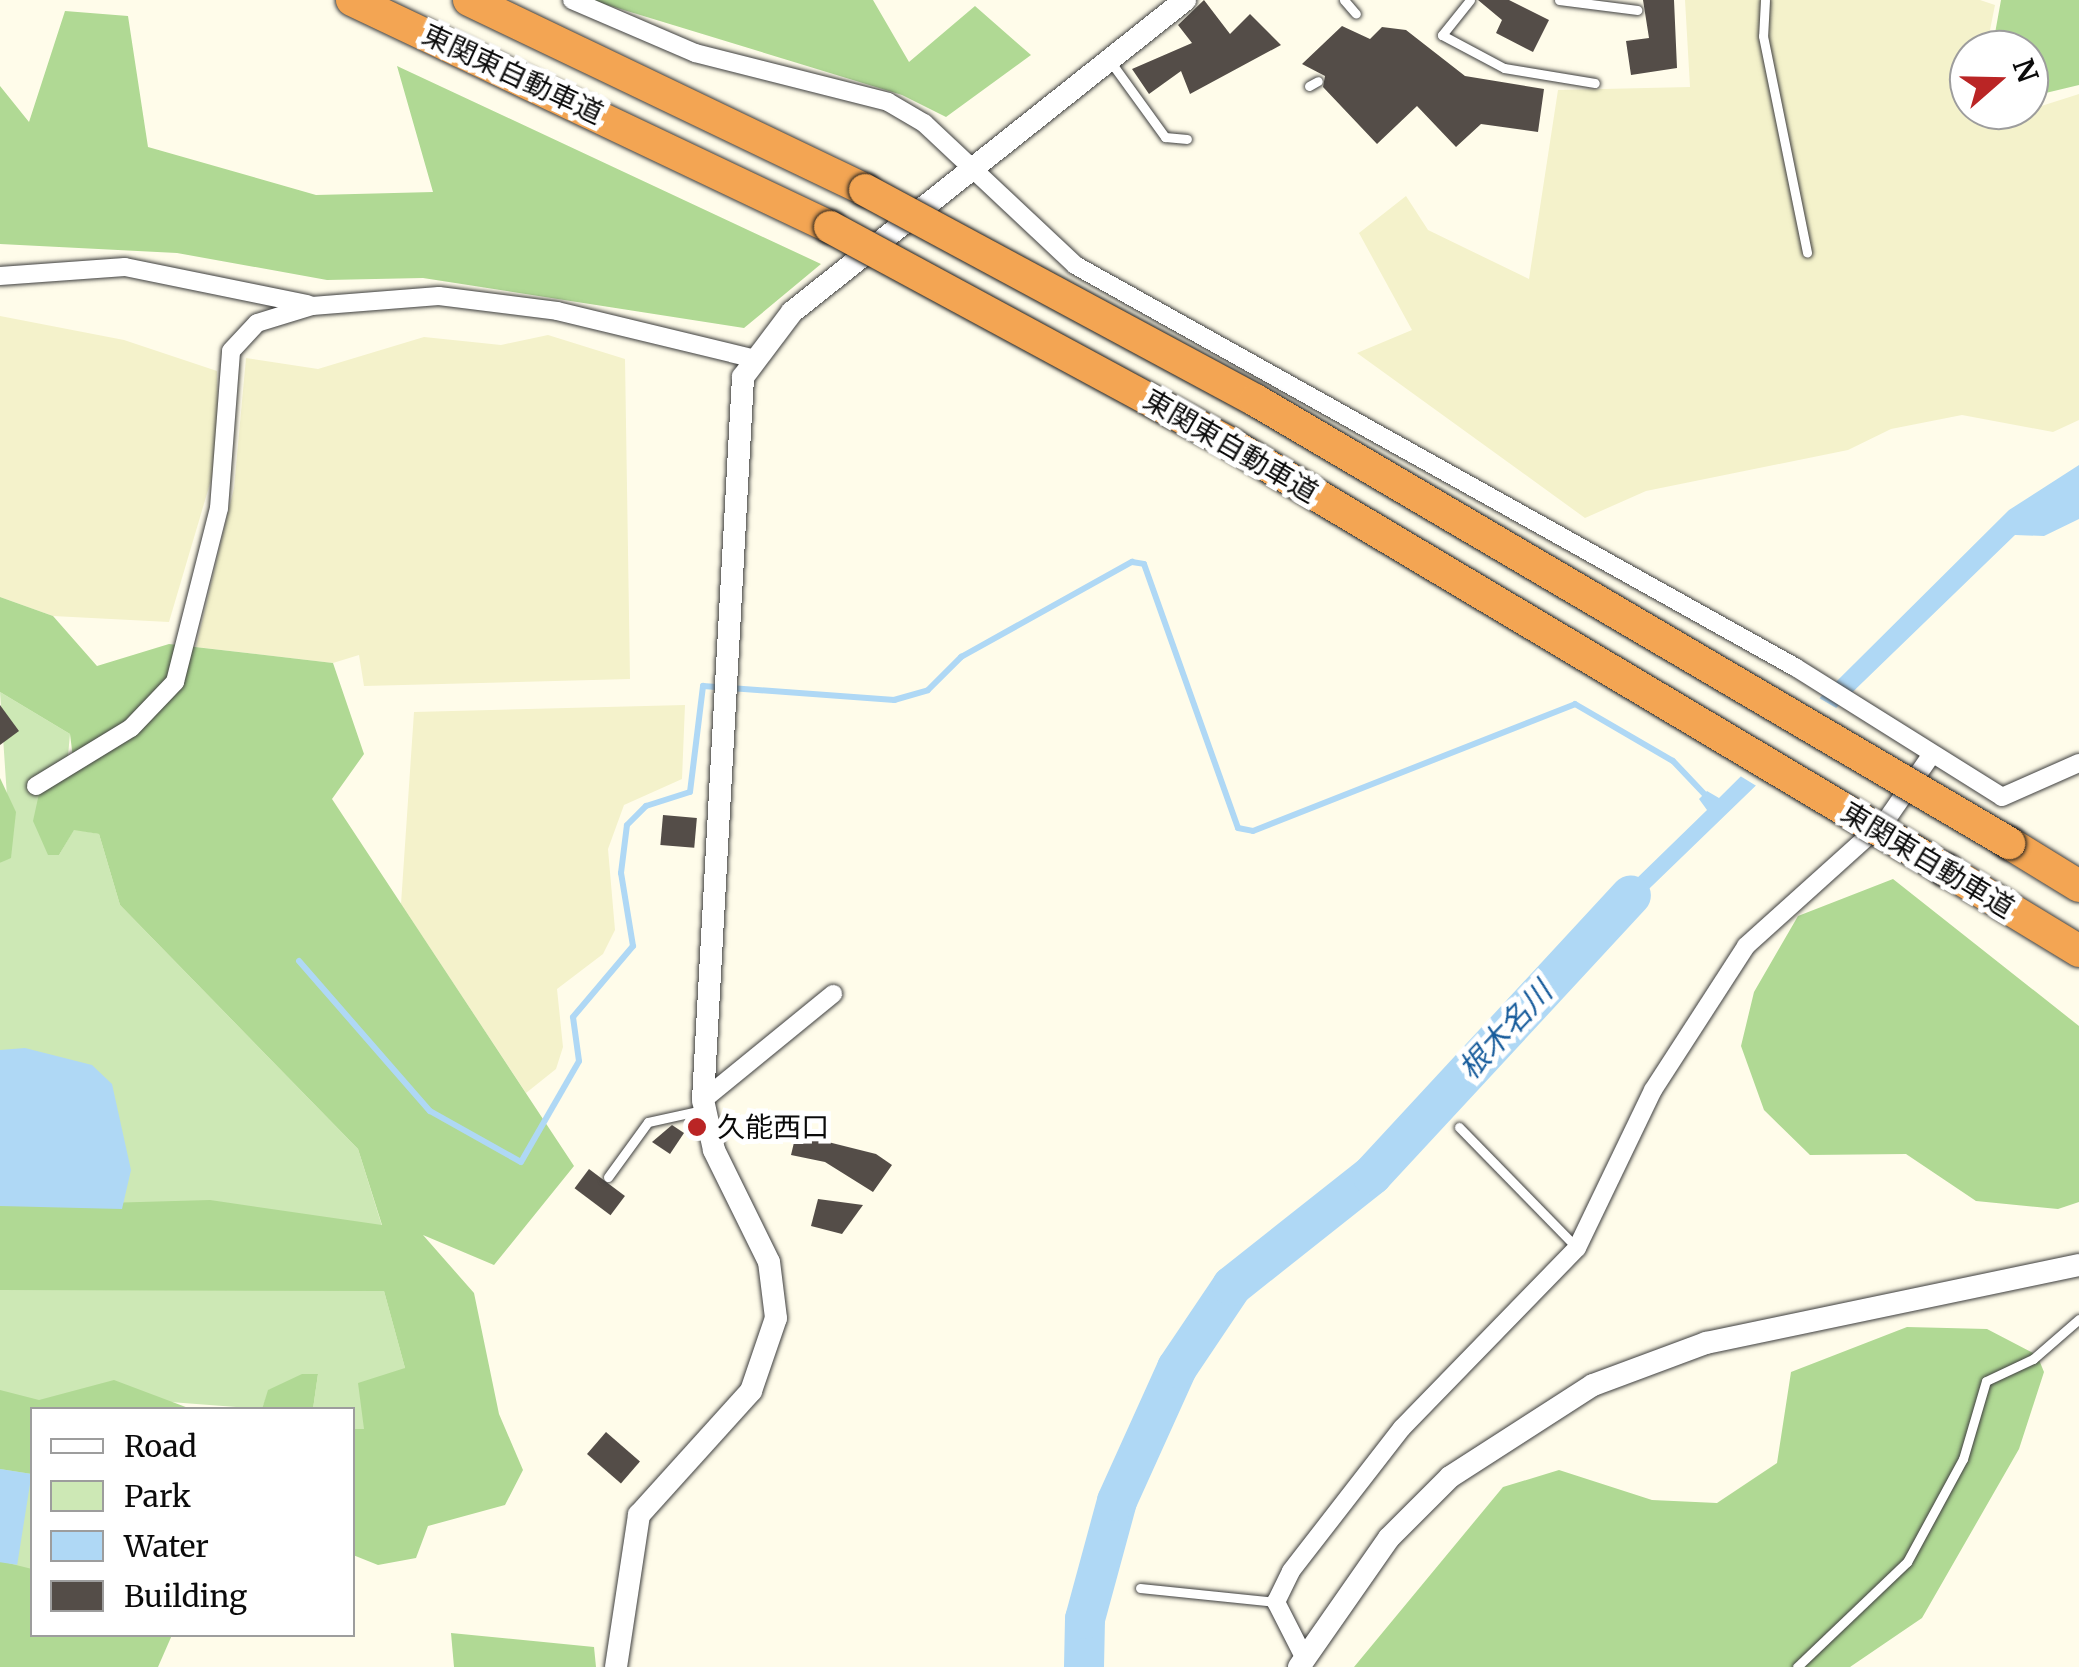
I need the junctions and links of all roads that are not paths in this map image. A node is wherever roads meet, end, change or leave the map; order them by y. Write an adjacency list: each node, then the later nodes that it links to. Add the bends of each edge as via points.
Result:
1 (352, 0): 23 (highway, 東関東自動車道, bridge, via 830,227 1231,444)
2 (469, 0): 22 (highway, 東関東自動車道, bridge, via 866,190 1290,420)
3 (572, 0): 14 (street, via 695,54 888,102)
4 (1184, 0): 11 (street)
5 (1344, 0): 10 (lane)
6 (1470, 0): 12 (lane, via 1442,35 1504,68)
7 (1559, 0): 9 (lane)
8 (1765, 0): 15 (lane, via 1766,49)
9 (1637, 10)
10 (1356, 14)
11 (1108, 59): 13 (lane, via 1164,137); 14 (street)
12 (1595, 83)
13 (1187, 139)
14 (969, 166): 18 (street); 19 (street, via 1075,265 1805,674)
15 (1808, 253)
16 (0, 276): 17 (street, via 125,266)
17 (312, 306): 18 (street, via 478,300); 21 (street, via 258,323 231,351 219,508 175,682 131,728)
18 (750, 358): 25 (street, via 738,402)
19 (1932, 754): 20 (street, via 2002,797); 28 (street, via 1887,819 1746,946 1653,1090)
20 (2079, 763)
21 (36, 786)
22 (2079, 886)
23 (2079, 951)
24 (833, 994): 25 (street)
25 (704, 1105): 27 (lane, via 648,1122); 34 (street, via 714,1150 769,1262 773,1347 751,1392 639,1515)
26 (1459, 1127): 28 (lane)
27 (608, 1177)
28 (1577, 1248): 32 (street, via 1351,1487)
29 (2079, 1264): 33 (street, via 1706,1343 1593,1385 1450,1477 1389,1538)
30 (2079, 1319): 35 (lane, via 2033,1359 1986,1381 1972,1404 1963,1459 1906,1562)
31 (1140, 1588): 32 (lane)
32 (1276, 1602): 33 (street)
33 (1301, 1662)
34 (616, 1667)
35 (1797, 1667)

